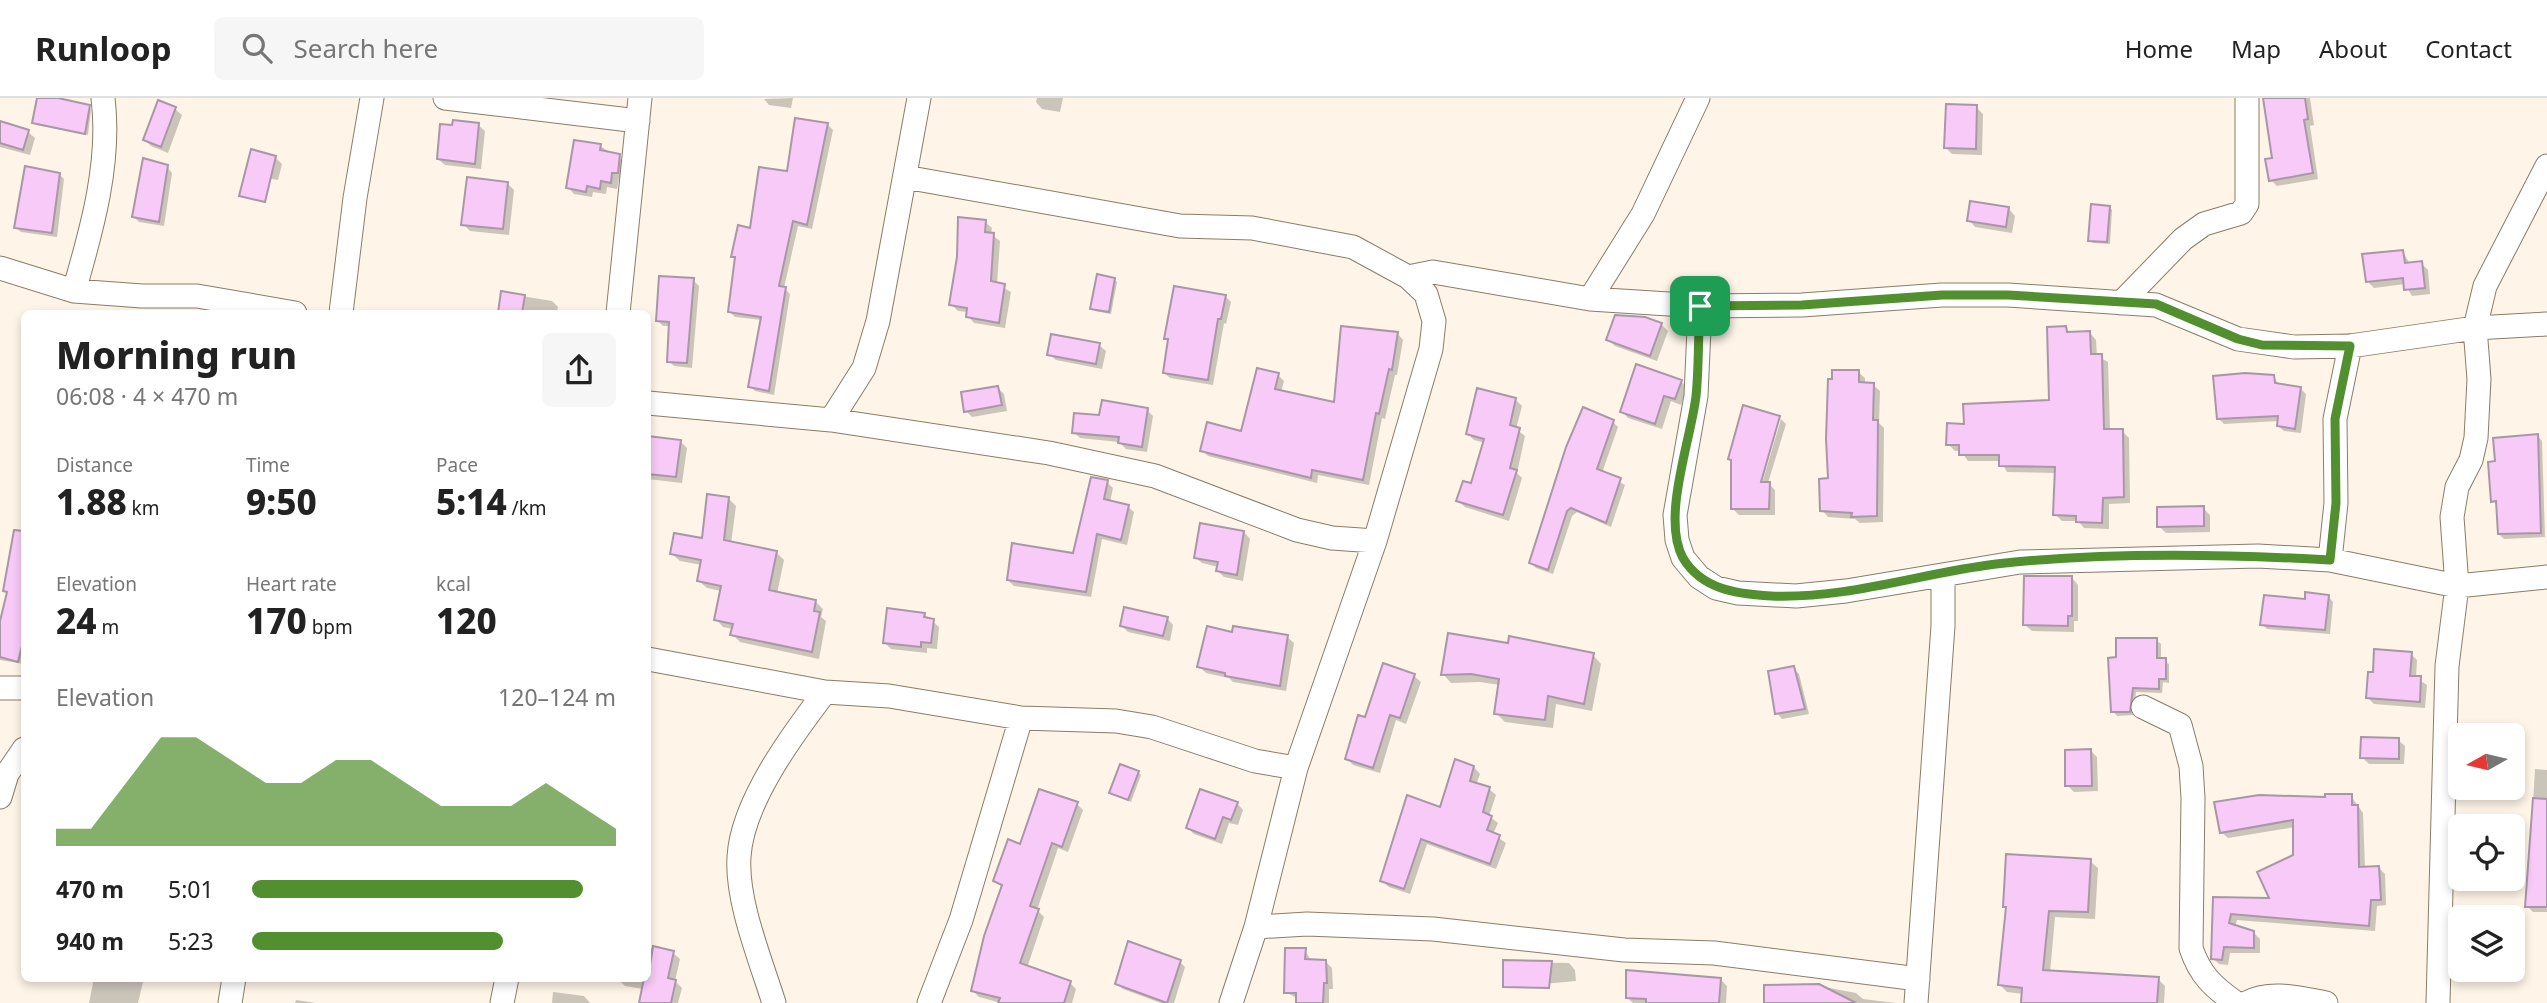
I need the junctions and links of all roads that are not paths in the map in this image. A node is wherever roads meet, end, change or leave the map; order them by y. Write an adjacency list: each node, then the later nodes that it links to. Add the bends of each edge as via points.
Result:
1 (103, 98): 13 (street, via 104,157)
2 (372, 98): 18 (street)
3 (445, 98): 8 (street)
4 (640, 98): 8 (street)
5 (919, 98): 10 (street)
6 (1698, 98): 14 (street, via 1643,214)
7 (2247, 98): 15 (street, via 2247,204 2241,213 2204,224 2183,239)
8 (638, 121): 19 (street)
9 (2547, 166): 21 (street, via 2485,286)
10 (905, 177): 12 (street, via 1180,226 1252,228 1353,247); 24 (street, via 864,368)
11 (0, 268): 13 (street)
12 (1408, 277): 14 (street, via 1433,272); 25 (street, via 1426,294 1434,321 1431,349)
13 (74, 291): 17 (street, via 197,296)
14 (1590, 299): 16 (street)
15 (2122, 303): 16 (street, via 1942,295 1802,305); 22 (street, via 2156,304 2262,345)
16 (1700, 306): 27 (street, via 1696,396 1675,515 1683,558 1699,577 1716,588 1738,593 1796,596)
17 (278, 310)
18 (341, 310)
19 (618, 310)
20 (2547, 324): 21 (street)
21 (2475, 328): 22 (street); 29 (street, via 2479,379 2476,438 2457,487 2452,517)
22 (2350, 346): 26 (street, via 2335,419 2336,503)
23 (651, 403): 24 (street)
24 (831, 420): 25 (street, via 1049,453 1155,476 1297,530)
25 (1376, 541): 37 (street)
26 (2330, 560): 27 (street, via 2258,556 2081,559 2020,562); 29 (street)
27 (1943, 575): 40 (street)
28 (2547, 577): 29 (street)
29 (2456, 586): 52 (street, via 2447,666)
30 (651, 660): 33 (street)
31 (0, 688): 32 (street)
32 (21, 688)
33 (825, 692): 35 (street, via 889,696); 45 (street, via 774,764 758,795 738,856 750,925)
34 (2143, 707): 49 (street, via 2180,725 2187,744 2193,798 2190,948 2211,985)
35 (1021, 718): 37 (street, via 1116,721 1152,727 1255,761); 46 (street, via 961,920)
36 (21, 753): 38 (street, via 6,775)
37 (1296, 768): 39 (street)
38 (0, 797)
39 (1256, 927): 40 (street, via 1307,924 1433,929 1624,950 1714,953); 47 (street)
40 (1918, 979): 48 (street)
41 (233, 982): 43 (street)
42 (506, 982): 44 (street)
43 (230, 1003)
44 (502, 1003)
45 (774, 1003)
46 (929, 1003)
47 (1231, 1003)
48 (1916, 1003)
49 (2236, 1003)
50 (2246, 1003): 51 (street, via 2259,996)
51 (2326, 1003)
52 (2438, 1003)

